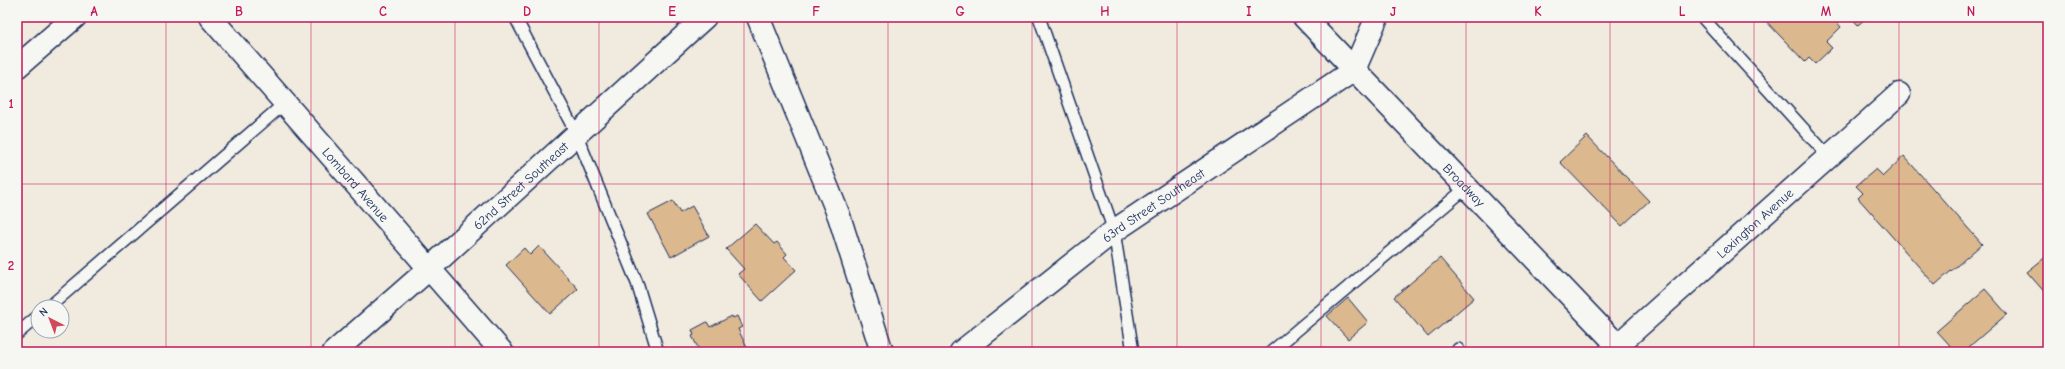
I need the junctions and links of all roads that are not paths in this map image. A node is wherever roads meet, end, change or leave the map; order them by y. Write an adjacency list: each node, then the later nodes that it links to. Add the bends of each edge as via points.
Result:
1 (75, 17): 10 (street)
2 (210, 17): 13 (street, Lombard Avenue)
3 (515, 17): 14 (lane)
4 (705, 17): 14 (street, 62nd Street Southeast)
5 (758, 17): 26 (street, via 839,216)
6 (1039, 17): 17 (lane)
7 (1304, 17): 11 (street, Broadway)
8 (1377, 17): 11 (street)
9 (1702, 17): 15 (lane)
10 (17, 67)
11 (1354, 70): 16 (street, Broadway); 17 (street, 63rd Street Southeast)
12 (1899, 94): 15 (street, Lexington Avenue)
13 (285, 103): 18 (street, Lombard Avenue); 19 (lane)
14 (576, 133): 18 (street, 62nd Street Southeast); 25 (lane, via 637,283)
15 (1829, 157): 22 (street, Lexington Avenue)
16 (1466, 188): 22 (street, Broadway); 29 (lane)
17 (1114, 231): 27 (street, 63rd Street Southeast); 28 (lane)
18 (430, 268): 23 (street, 62nd Street Southeast); 24 (street, Lombard Avenue)
19 (58, 299)
20 (30, 323): 21 (lane)
21 (17, 334)
22 (1617, 350)
23 (334, 352)
24 (502, 352)
25 (658, 352)
26 (882, 352)
27 (961, 352)
28 (1133, 352)
29 (1271, 352)

